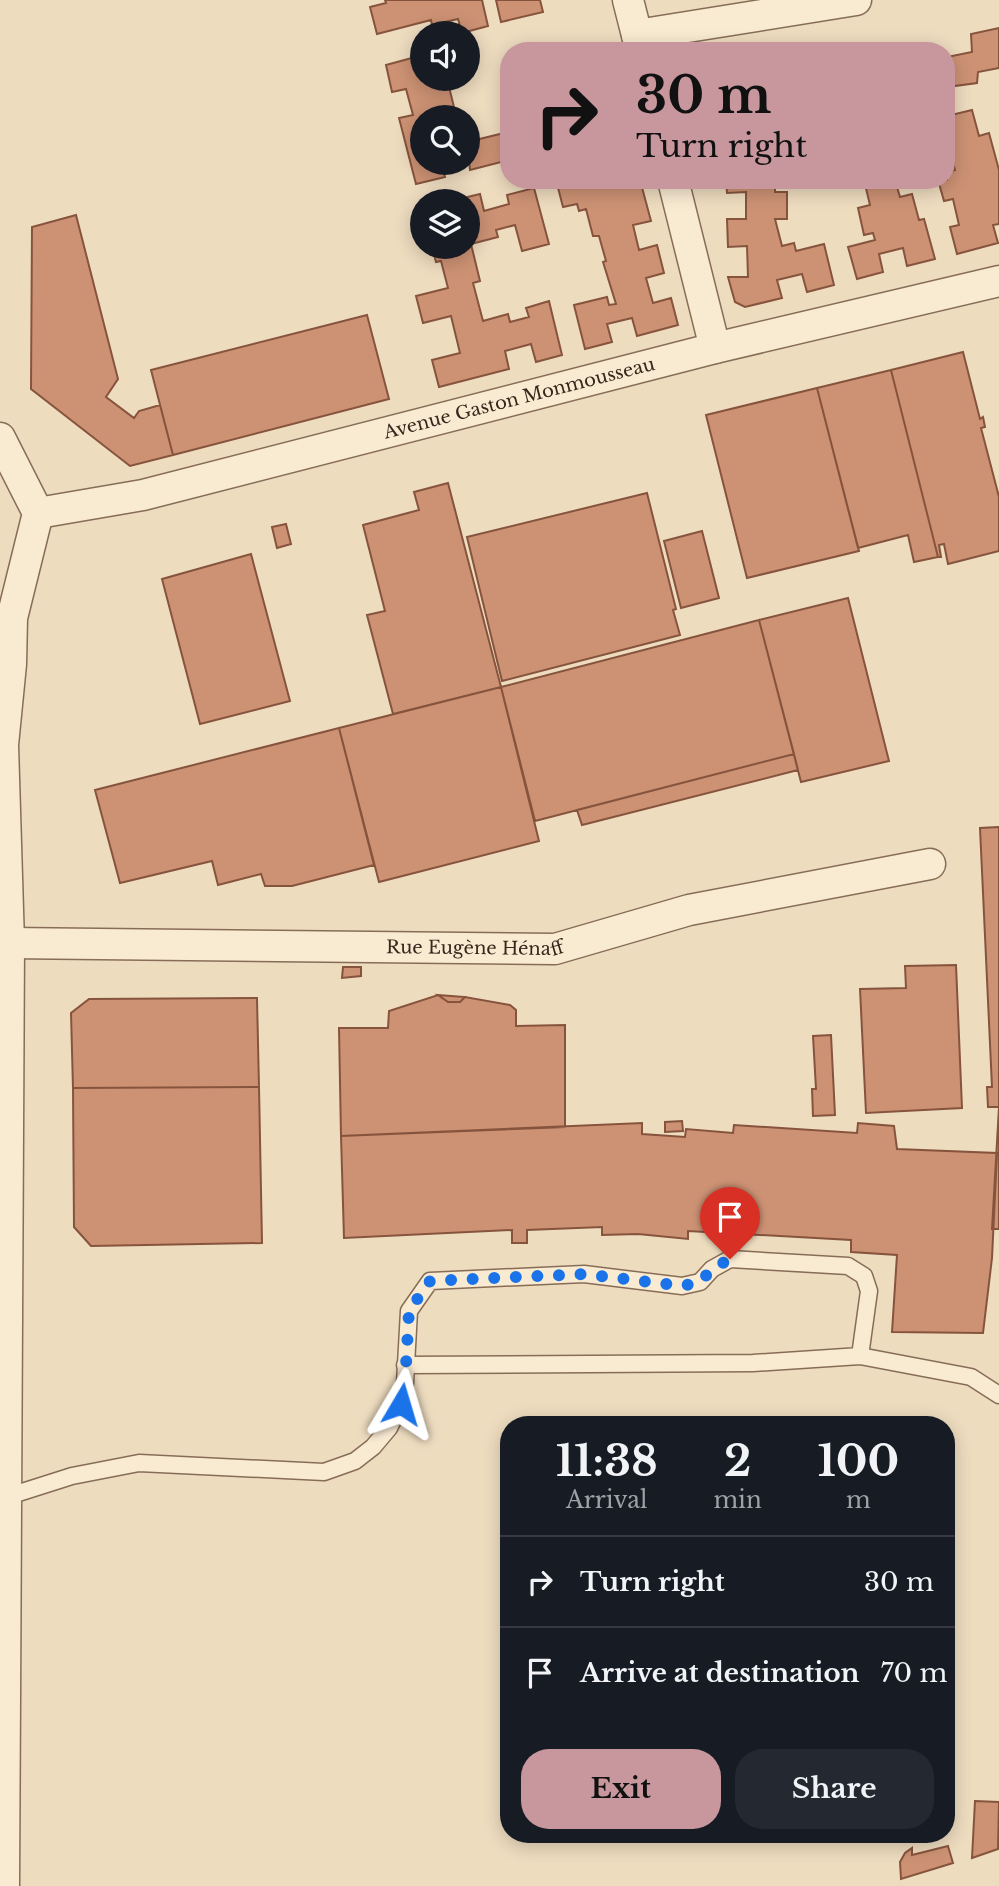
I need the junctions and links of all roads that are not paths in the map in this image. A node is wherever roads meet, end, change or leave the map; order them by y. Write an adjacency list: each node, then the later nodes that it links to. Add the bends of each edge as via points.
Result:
1 (628, 0): 3 (street)
2 (856, 0): 4 (street)
3 (639, 42)
4 (644, 42)
5 (675, 189): 7 (street)
6 (999, 281): 7 (street, Avenue Gaston Monmousseau)
7 (715, 348): 9 (street, Avenue Gaston Monmousseau, via 143,495)
8 (0, 438): 9 (street)
9 (38, 513): 10 (street, via 12,618)
10 (1, 745): 12 (street)
11 (930, 864): 12 (street, Rue Eugène Hénaff, via 689,910 555,949)
12 (9, 943): 13 (street)
13 (4, 1279): 17 (street)
14 (860, 1356): 15 (lane, via 753,1363); 15 (lane, via 869,1291 864,1276 848,1266 730,1259 700,1282 682,1286 584,1274 430,1281 409,1311); 16 (lane, via 971,1377)
15 (405, 1365): 17 (lane, via 401,1404 389,1428 355,1461 324,1472 139,1463 72,1476)
16 (999, 1395)
17 (6, 1497): 18 (street)
18 (4, 1886)

